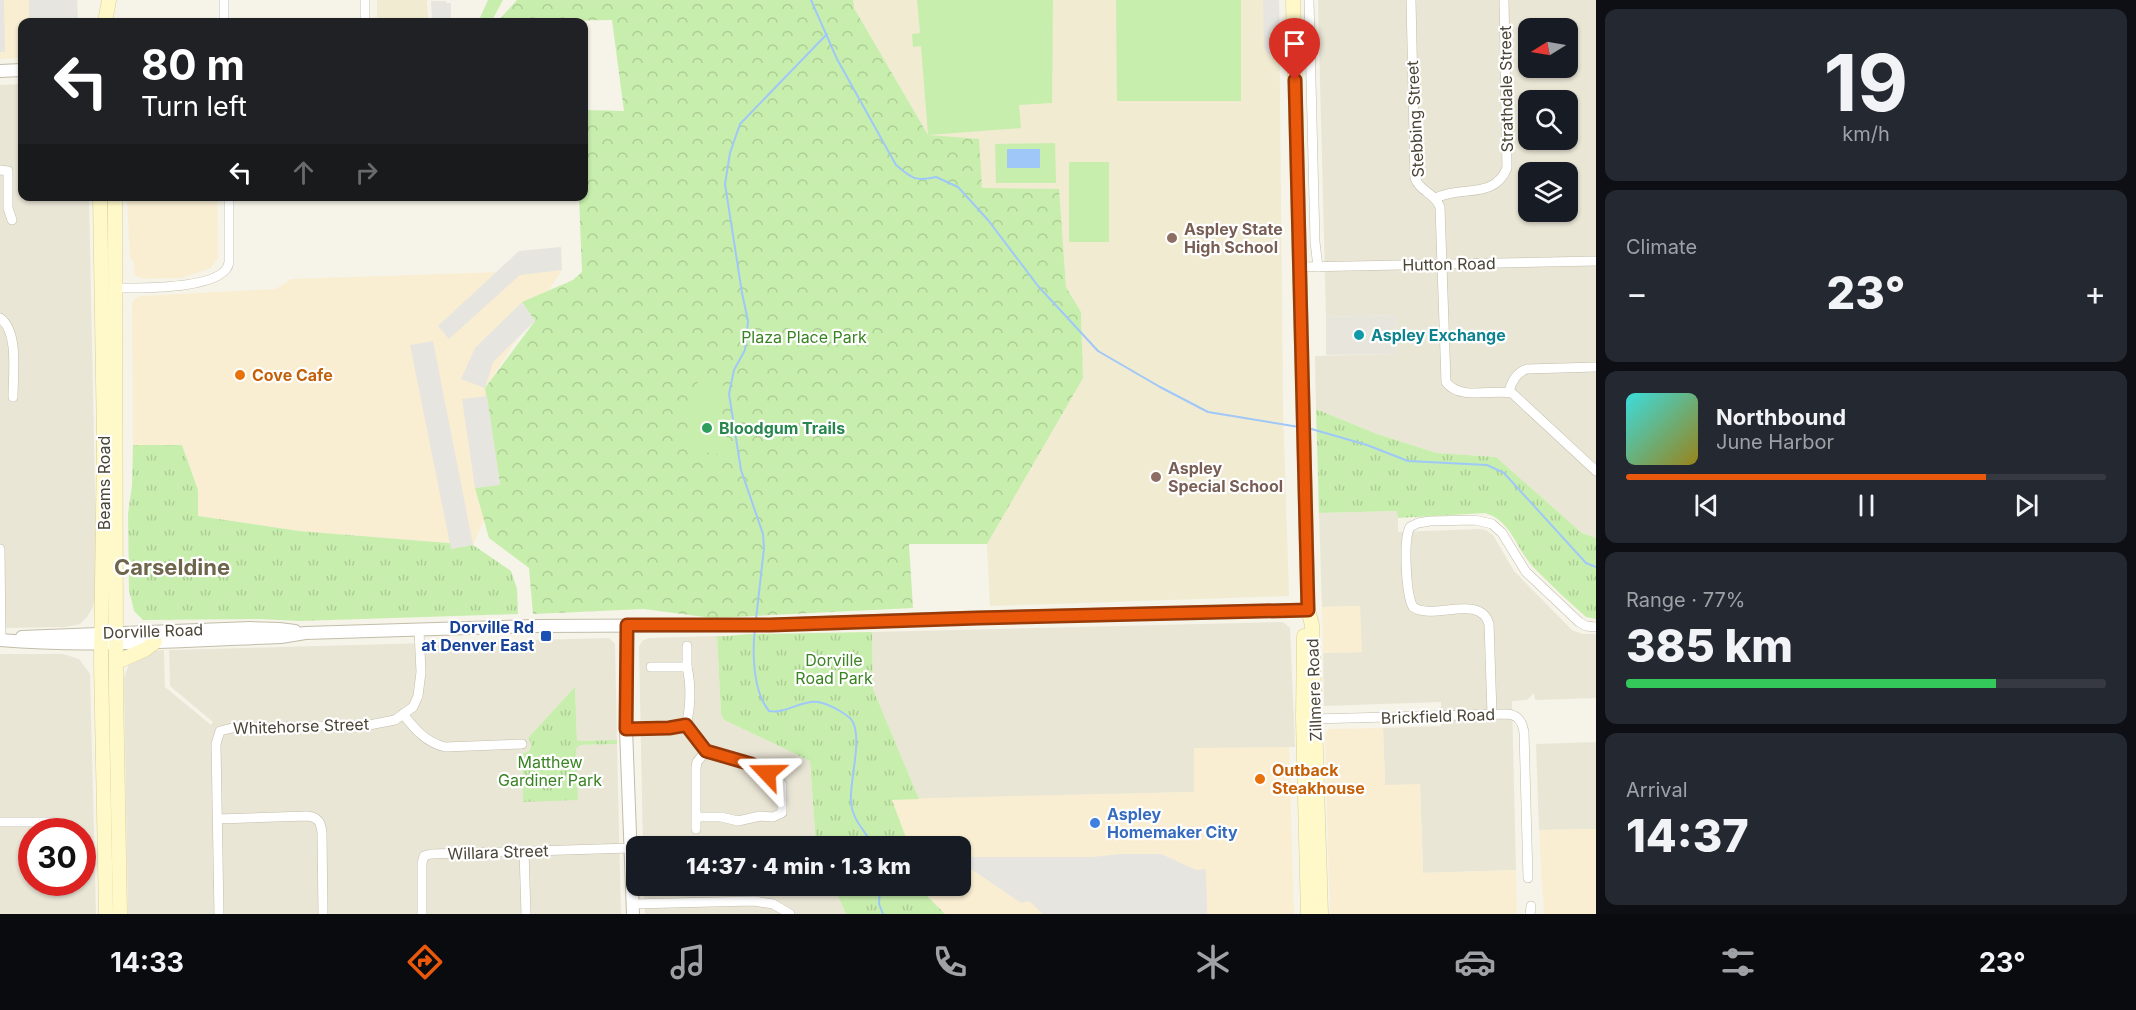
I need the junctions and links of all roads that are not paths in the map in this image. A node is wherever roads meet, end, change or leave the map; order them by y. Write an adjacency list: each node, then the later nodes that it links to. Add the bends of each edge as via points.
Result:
1 (111, 0): 8 (main road); 9 (main road)
2 (224, 0): 10 (street)
3 (365, 0): 11 (street)
4 (1293, 0): 22 (main road, Zillmere Road)
5 (1309, 0): 23 (street)
6 (1411, 0): 15 (street, Stebbing Street, via 1416,178 1418,186)
7 (1504, 0): 15 (street, Strathdale Street, via 1507,168 1492,187 1450,192)
8 (106, 18)
9 (113, 18)
10 (224, 18)
11 (365, 18)
12 (18, 70): 13 (street)
13 (0, 71)
14 (0, 170): 19 (street, via 8,171 8,208)
15 (1436, 198): 21 (street, Stebbing Street, via 1440,211)
16 (100, 201): 36 (main road, Beams Road, via 104,438)
17 (115, 201): 24 (main road, Beams Road)
18 (229, 201): 24 (street, via 229,266 224,273 177,286)
19 (12, 220)
20 (1596, 261): 21 (street, Hutton Road)
21 (1441, 264): 23 (street, Hutton Road); 27 (street, Stebbing Street, via 1446,382 1460,392)
22 (1301, 267): 23 (street, Hutton Road); 31 (main road, Zillmere Road)
23 (1318, 267)
24 (116, 288): 37 (main road, Beams Road)
25 (0, 318): 28 (street, via 7,323 12,340)
26 (1596, 367): 27 (street, via 1523,370 1513,380)
27 (1509, 392): 29 (street)
28 (13, 397)
29 (1596, 471)
30 (0, 549): 38 (street)
31 (1308, 610): 32 (street, Dorville Road, via 737,626); 46 (main road, Zillmere Road, via 1304,626)
32 (627, 625): 34 (street, Dorville Road); 48 (street)
33 (1596, 627): 45 (street, via 1579,622 1531,577 1492,524 1475,520 1412,525 1407,537 1408,597 1413,607 1423,611 1477,610 1488,621)
34 (419, 631): 35 (street, Dorville Road); 44 (street, via 422,672 418,696 413,707)
35 (305, 633): 37 (street, Dorville Road, via 267,628); 39 (street, Dorville Road)
36 (101, 638): 37 (street, Dorville Road); 38 (street, Dorville Road, via 28,636); 63 (main road, Beams Road)
37 (117, 638): 39 (street, Dorville Road); 41 (main road, Beams Road)
38 (1, 640)
39 (155, 642): 41 (main road)
40 (687, 646): 43 (street)
41 (117, 662): 64 (main road, Beams Road)
42 (651, 667): 43 (street)
43 (687, 667): 47 (street)
44 (403, 714): 49 (street, via 433,744); 53 (street, Whitehorse Street, via 395,720 369,725 220,731 216,744)
45 (1492, 714): 46 (street, Brickfield Road); 61 (street, Brickfield Road, via 1511,714 1523,726)
46 (1309, 719): 70 (main road, Zillmere Road); 71 (main road, Zillmere Road)
47 (686, 725): 48 (street); 50 (street)
48 (626, 729): 58 (street)
49 (522, 744)
50 (706, 751): 51 (street, via 751,764 779,780); 52 (street, via 696,768)
51 (782, 813): 52 (street, via 738,821); 56 (street)
52 (697, 817): 57 (street)
53 (218, 819): 65 (street, Whitehorse Street); 66 (street, via 317,819 322,833)
54 (0, 822): 55 (street)
55 (18, 822)
56 (788, 823)
57 (696, 829)
58 (630, 836)
59 (626, 848): 60 (street, Willara Street)
60 (524, 851): 67 (street, Willara Street, via 424,856); 68 (street)
61 (1528, 878)
62 (633, 909): 69 (street, via 754,901 773,904)
63 (106, 914)
64 (120, 914)
65 (219, 914)
66 (323, 914)
67 (422, 914)
68 (526, 914)
69 (790, 914)
70 (1308, 914)
71 (1321, 914)

